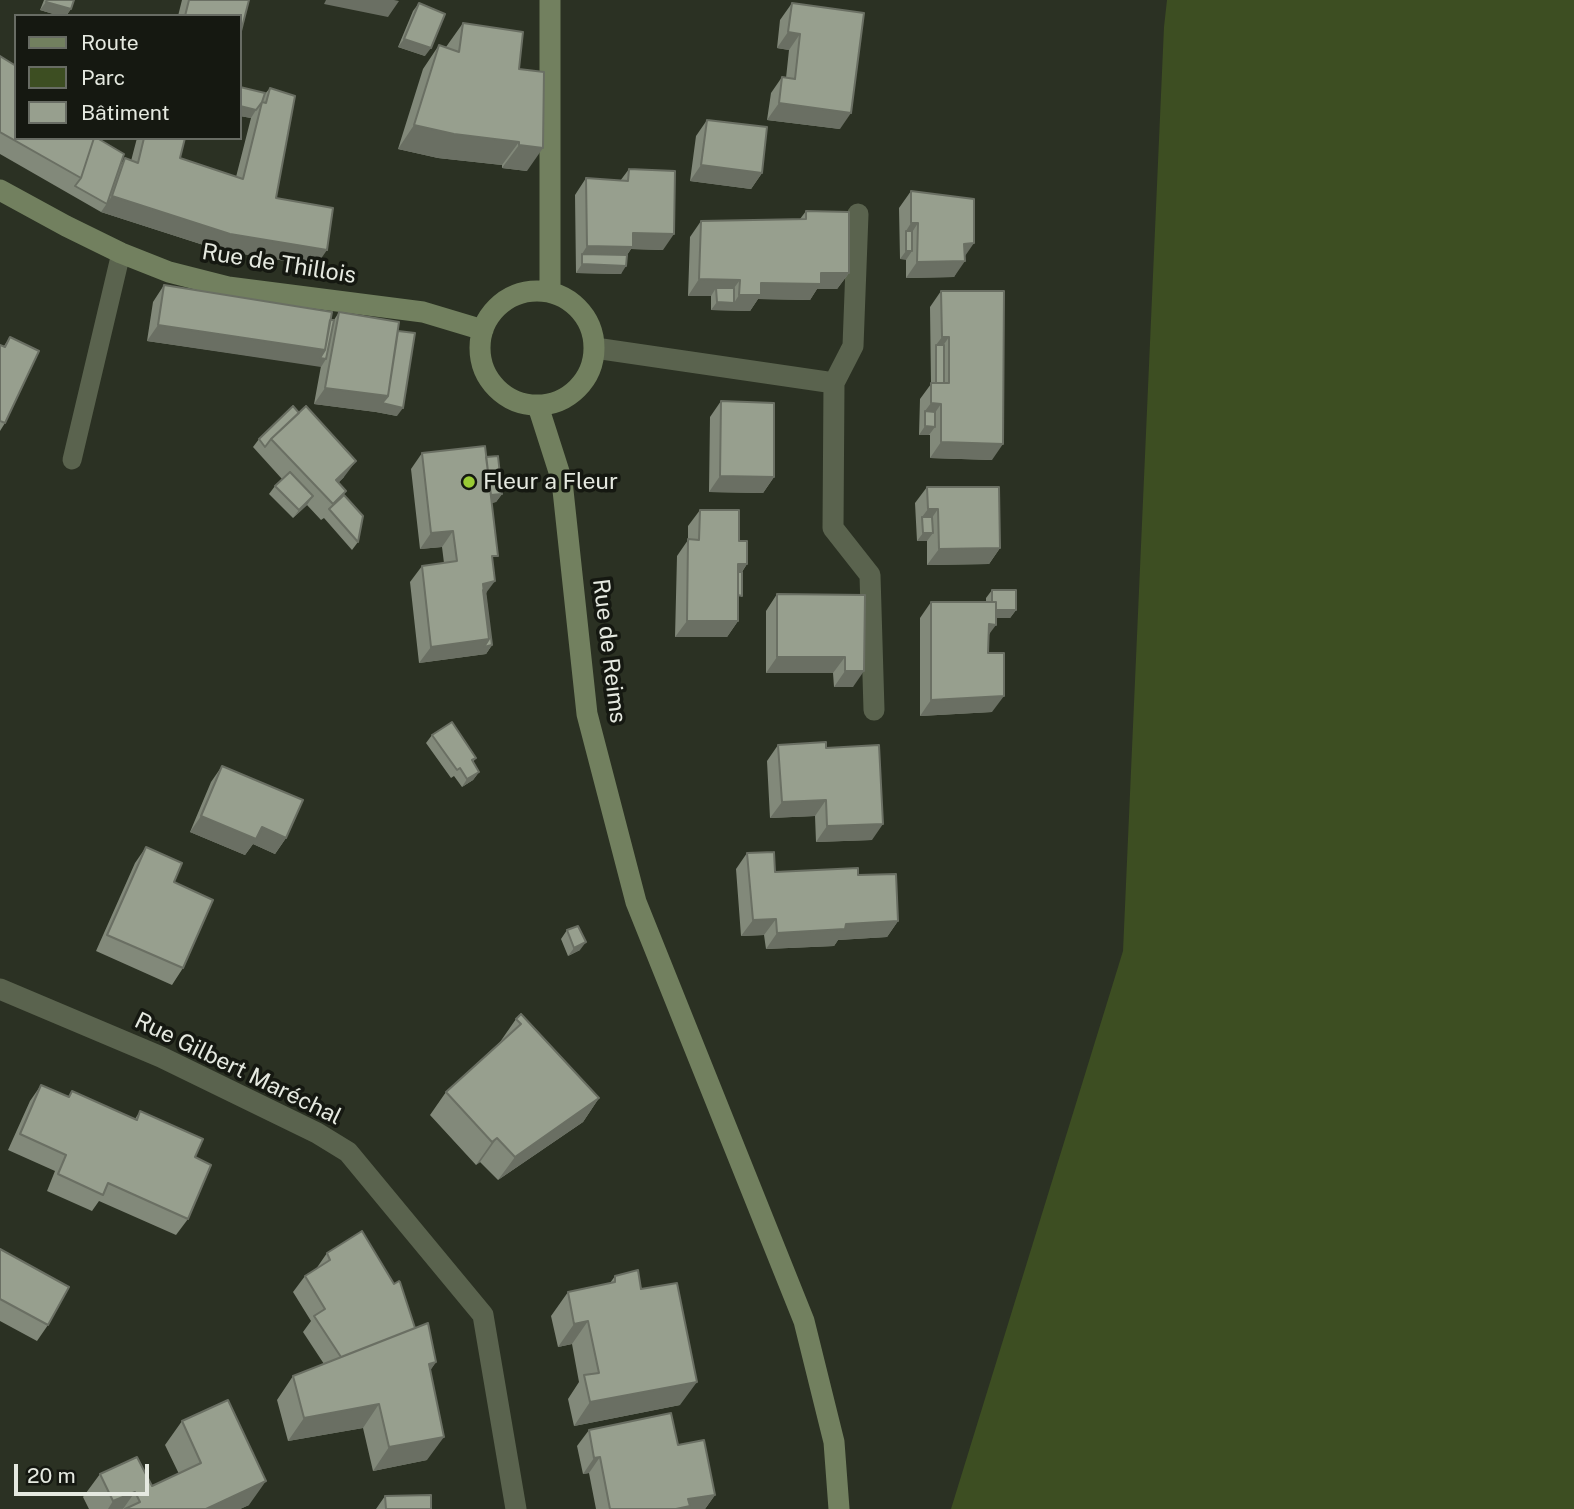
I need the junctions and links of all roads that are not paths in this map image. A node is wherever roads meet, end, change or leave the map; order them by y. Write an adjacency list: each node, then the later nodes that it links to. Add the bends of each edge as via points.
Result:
1 (550, 0): 5 (street)
2 (0, 190): 4 (street, Rue de Thillois)
3 (858, 214): 8 (street, via 853,346)
4 (121, 253): 6 (street, Rue de Thillois, via 169,272 228,287 423,312); 10 (lane)
5 (550, 292): 6 (street, via 509,298 493,312); 7 (street, via 577,306 587,318)
6 (483, 330): 9 (street, via 479,348 491,382 503,395)
7 (595, 348): 8 (street); 9 (street, via 584,382 571,395)
8 (834, 383): 11 (street, via 833,528 870,575)
9 (538, 406): 14 (street, Rue de Reims, via 562,481 587,714 636,902 804,1321 834,1442)
10 (72, 460)
11 (874, 709)
12 (0, 989): 13 (street, Rue Gilbert Maréchal, via 161,1057 348,1152 483,1315)
13 (516, 1509)
14 (839, 1509)

